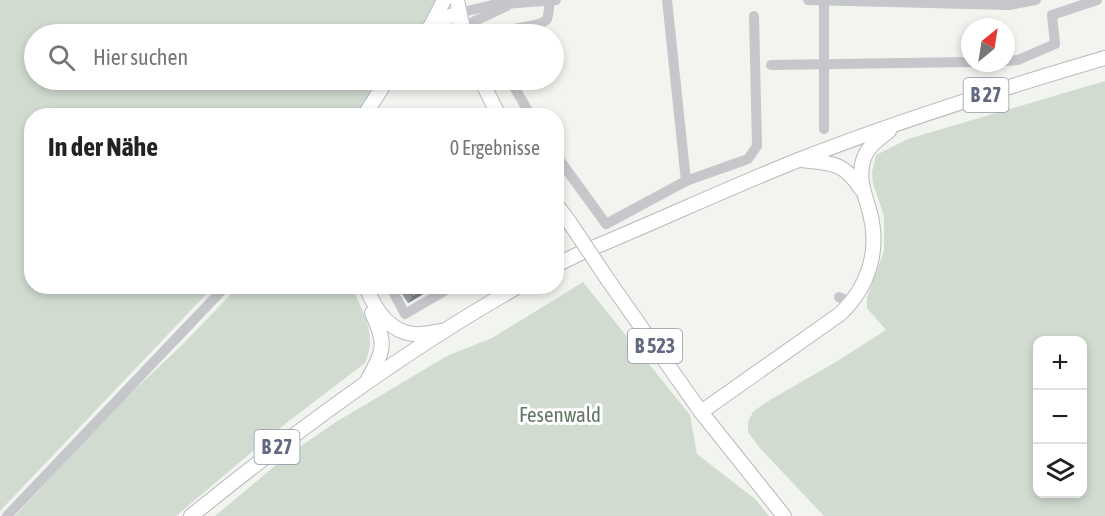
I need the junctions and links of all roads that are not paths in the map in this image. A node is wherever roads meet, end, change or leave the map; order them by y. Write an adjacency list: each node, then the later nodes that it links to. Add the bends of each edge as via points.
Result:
1 (444, 0): 12 (main road)
2 (550, 0): 3 (street); 11 (street, via 492,5); 14 (street, via 548,18)
3 (556, 0)
4 (667, 0): 30 (street)
5 (808, 0): 8 (street)
6 (1036, 0): 9 (street, via 1009,5)
7 (1097, 0): 16 (street, via 1052,15 1054,44)
8 (824, 1): 9 (street); 19 (street)
9 (846, 1)
10 (754, 16): 30 (street, via 757,146 748,159)
11 (460, 19): 13 (main road, via 444,18)
12 (430, 24)
13 (435, 24)
14 (536, 24)
15 (1105, 58): 26 (main road, B 27)
16 (1015, 60)
17 (961, 62): 19 (street)
18 (771, 65): 19 (street)
19 (824, 66): 27 (street)
20 (381, 90): 23 (main road)
21 (486, 90): 24 (main road)
22 (516, 90): 25 (street)
23 (370, 108)
24 (495, 108)
25 (526, 108)
26 (900, 122): 28 (main road, B 27); 31 (main road, via 873,143 866,154 862,166)
27 (824, 129)
28 (799, 160): 31 (main road, via 843,168); 33 (main road, B 27)
29 (564, 166): 30 (street, via 606,224)
30 (686, 181)
31 (863, 192): 41 (main road, via 870,214 873,249 869,270)
32 (564, 215): 44 (main road, B 523, bridge)
33 (564, 262)
34 (218, 294): 45 (street)
35 (363, 294): 43 (main road, via 381,332 382,343 381,356)
36 (370, 294): 42 (main road, via 378,312 398,329 412,334)
37 (394, 294): 38 (street, via 405,314)
38 (439, 294)
39 (506, 294): 42 (main road, B 27)
40 (839, 297): 41 (street)
41 (852, 304): 44 (main road)
42 (447, 330): 43 (main road, B 27)
43 (366, 382): 46 (main road, B 27)
44 (702, 412): 47 (main road, B 523)
45 (7, 516)
46 (190, 516)
47 (784, 516)

